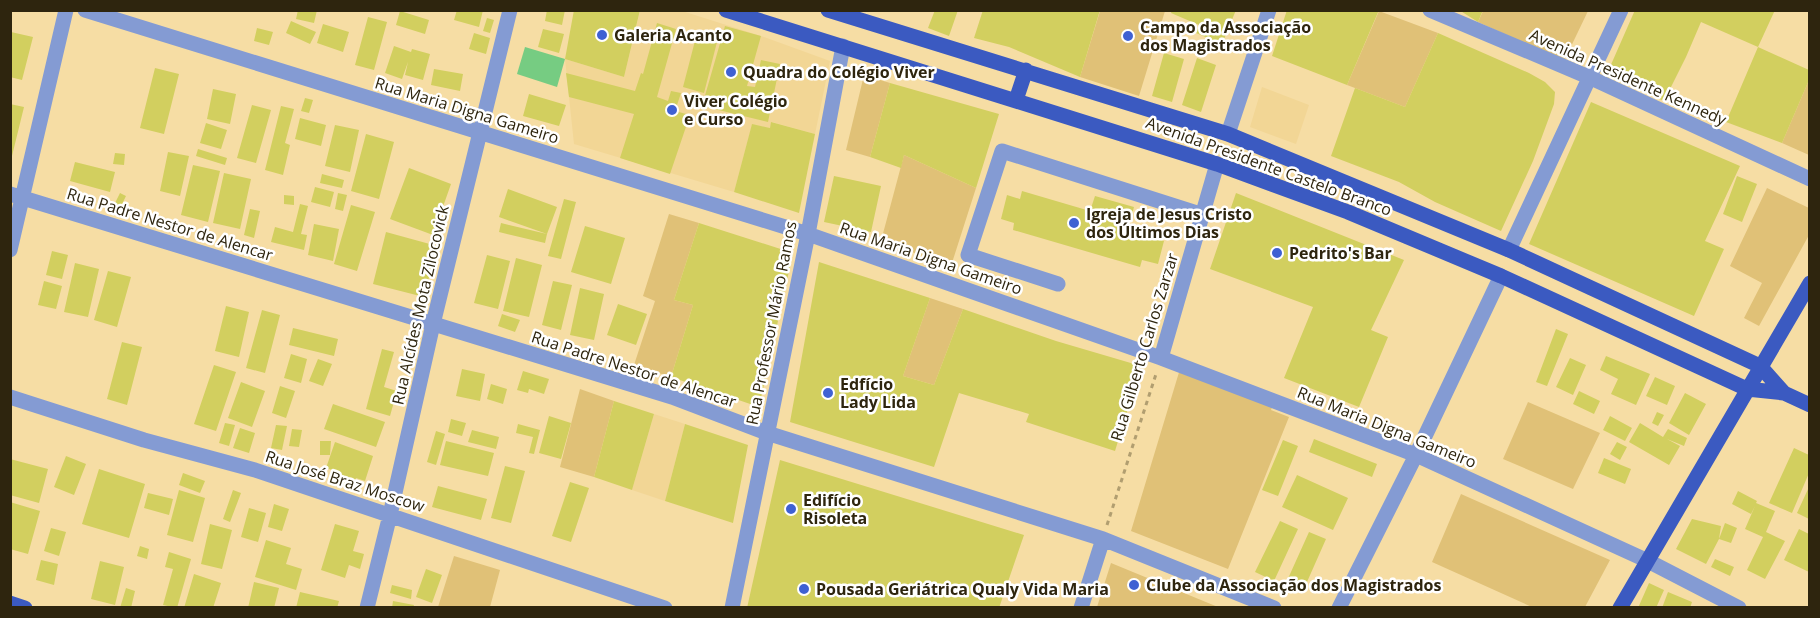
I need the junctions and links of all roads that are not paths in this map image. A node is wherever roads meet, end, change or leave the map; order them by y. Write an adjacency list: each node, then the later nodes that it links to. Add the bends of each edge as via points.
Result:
1 (66, 10): 18 (street)
2 (85, 10): 14 (street, Rua Maria Digna Gameiro)
3 (510, 10): 14 (street, Rua Alcídes Mota Zilocovick)
4 (726, 10): 10 (main road, Avenida Presidente Castelo Branco)
5 (828, 10): 9 (main road, Avenida Presidente Castelo Branco)
6 (1269, 10): 15 (street)
7 (1430, 10): 12 (street, Avenida Presidente Kennedy)
8 (1621, 10): 12 (street)
9 (846, 13): 11 (main road, Avenida Presidente Castelo Branco)
10 (843, 46): 13 (main road, Avenida Presidente Castelo Branco); 20 (street, Rua Professor Mário Ramos)
11 (1026, 70): 13 (main road); 15 (main road, Avenida Presidente Castelo Branco)
12 (1591, 78): 17 (street, Avenida Presidente Kennedy); 22 (street)
13 (1016, 100): 16 (main road, Avenida Presidente Castelo Branco)
14 (479, 133): 20 (street, Rua Maria Digna Gameiro); 26 (street, Rua Alcídes Mota Zilocovick)
15 (1228, 134): 22 (main road, Avenida Presidente Castelo Branco)
16 (1217, 164): 19 (street, Rua Gilberto Carlos Zarzar); 23 (main road, Avenida Presidente Castelo Branco, via 1348,212)
17 (1809, 179)
18 (17, 196): 21 (street); 26 (street, Rua Padre Nestor de Alencar)
19 (1203, 215): 25 (street, via 1002,151 968,255); 27 (street, Rua Gilberto Carlos Zarzar)
20 (808, 234): 27 (street, Rua Maria Digna Gameiro); 35 (street, Rua Professor Mário Ramos)
21 (10, 250)
22 (1509, 250): 28 (main road, Avenida Presidente Castelo Branco)
23 (1500, 276): 29 (main road, Avenida Presidente Castelo Branco); 36 (street)
24 (1809, 283): 28 (main road)
25 (1058, 284)
26 (433, 324): 35 (street, Rua Padre Nestor de Alencar, via 672,397); 37 (street, Rua Alcídes Mota Zilocovick)
27 (1161, 358): 36 (street, Rua Maria Digna Gameiro)
28 (1760, 366): 30 (main road); 31 (main road, Avenida Presidente Castelo Branco)
29 (1728, 381): 30 (main road, Avenida Presidente Castelo Branco); 34 (main road, via 1733,395)
30 (1747, 389): 31 (main road, Avenida Presidente Castelo Branco); 34 (main road)
31 (1784, 393): 33 (main road, Avenida Presidente Castelo Branco)
32 (10, 397): 37 (street, Rua José Braz Moscow)
33 (1809, 405)
34 (1732, 415): 39 (main road)
35 (768, 433): 38 (street, Rua Padre Nestor de Alencar); 44 (street, Rua Professor Mário Ramos)
36 (1416, 455): 39 (street, Rua Maria Digna Gameiro); 47 (street)
37 (390, 515): 42 (street, Rua Alcídes Mota Zilocovick); 43 (street, Rua José Braz Moscow)
38 (1103, 539): 45 (street); 46 (street, Rua Padre Nestor de Alencar)
39 (1648, 561): 48 (main road); 49 (street, Rua Maria Digna Gameiro)
40 (10, 603): 41 (main road)
41 (25, 608)
42 (367, 608)
43 (665, 608)
44 (732, 608)
45 (1081, 608)
46 (1274, 608)
47 (1340, 608)
48 (1620, 608)
49 (1739, 608)

